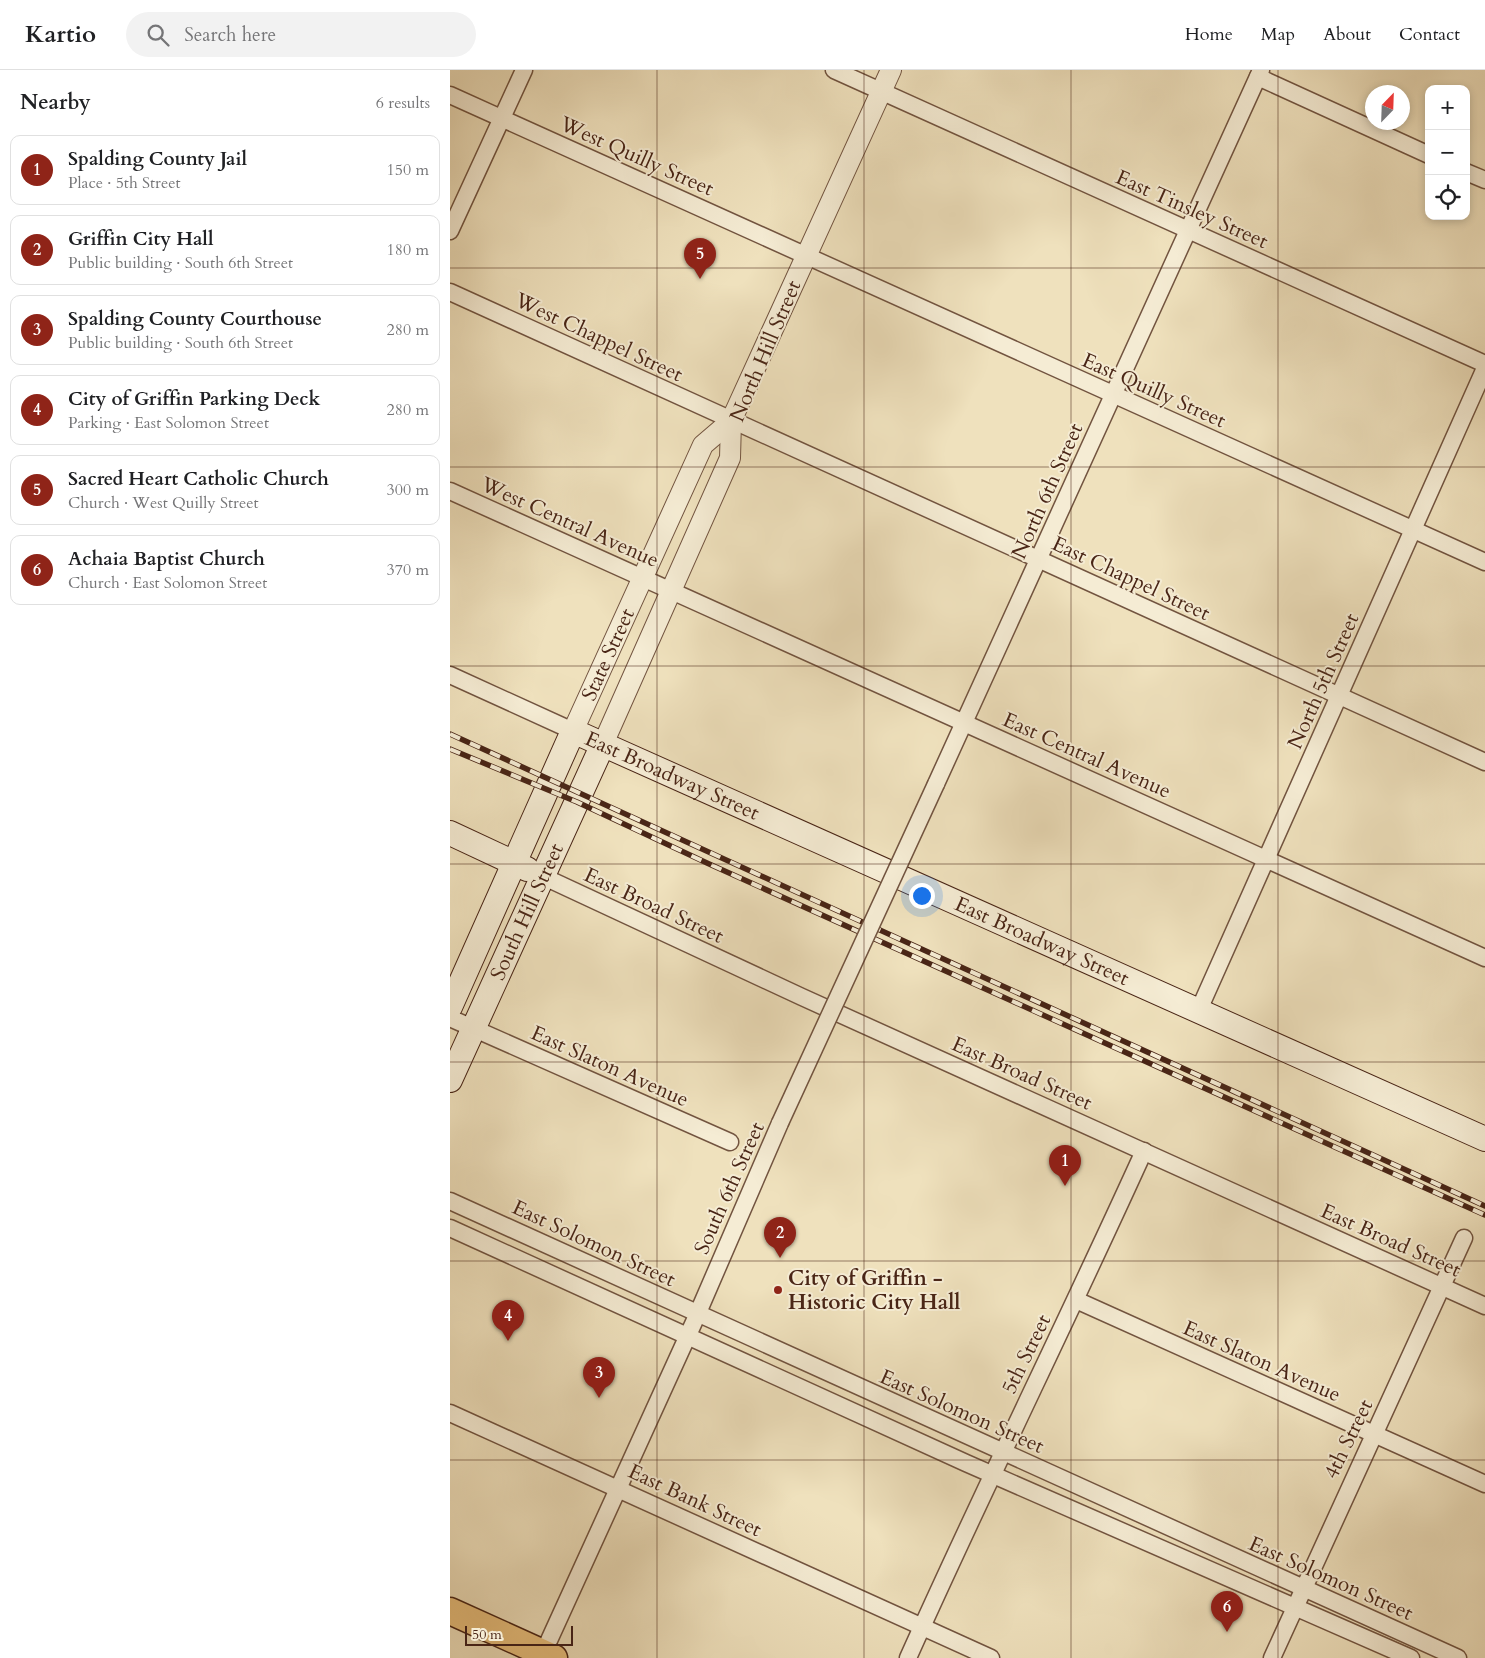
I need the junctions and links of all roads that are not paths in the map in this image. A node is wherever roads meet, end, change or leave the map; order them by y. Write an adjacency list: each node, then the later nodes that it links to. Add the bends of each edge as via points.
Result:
1 (524, 70): 7 (street)
2 (834, 70): 5 (street, East Tinsley Street)
3 (891, 70): 5 (street, North Hill Street)
4 (1260, 74): 8 (street); 12 (street, North 6th Street)
5 (881, 91): 12 (street, East Tinsley Street); 13 (street, North Hill Street)
6 (450, 95): 7 (street, West Quilly Street)
7 (502, 118): 11 (street); 13 (street, West Quilly Street)
8 (1425, 153)
9 (1470, 174): 10 (street)
10 (1485, 180)
11 (450, 232)
12 (1189, 232): 15 (street, East Tinsley Street); 16 (street, North 6th Street)
13 (806, 256): 16 (street, East Quilly Street); 17 (street, North Hill Street)
14 (450, 292): 17 (street, West Chappel Street)
15 (1485, 366): 19 (street, North 5th Street)
16 (1114, 396): 19 (street, East Quilly Street); 20 (street, North 6th Street)
17 (731, 421): 20 (street, East Chappel Street); 22 (street, State Street, via 703,446); 23 (street, North Hill Street, via 730,458)
18 (450, 491): 22 (street, West Central Avenue)
19 (1413, 529): 21 (street, East Quilly Street); 25 (street, North 5th Street)
20 (1039, 559): 25 (street, East Chappel Street); 26 (street, North 6th Street)
21 (1485, 562)
22 (643, 578): 23 (street, West Central Avenue); 27 (street, State Street)
23 (671, 592): 26 (street, East Central Avenue); 28 (street, North Hill Street)
24 (450, 675): 27 (street)
25 (1340, 697): 29 (street, East Chappel Street); 31 (street, North 5th Street)
26 (964, 723): 31 (street, East Central Avenue); 34 (street, North 6th Street, bridge)
27 (573, 731): 28 (main road, East Broadway Street); 32 (main road, State Street)
28 (603, 744): 33 (main road, South Hill Street); 37 (main road, East Broadway Street)
29 (1485, 762)
30 (450, 833): 32 (main road)
31 (1266, 860): 35 (street, East Central Avenue); 37 (street, North 5th Street)
32 (514, 863): 33 (main road); 36 (main road, State Street)
33 (542, 876): 39 (main road, South Hill Street); 43 (street, East Broad Street)
34 (869, 928): 50 (street, South 6th Street, bridge)
35 (1485, 958)
36 (450, 1007)
37 (1198, 1012): 41 (main road, East Broadway Street)
38 (450, 1018): 39 (street, East Slaton Avenue)
39 (473, 1028): 40 (main road, South Hill Street); 42 (street, East Slaton Avenue)
40 (450, 1080)
41 (1485, 1139)
42 (730, 1142)
43 (1144, 1151): 47 (street, East Broad Street); 48 (street, 5th Street)
44 (450, 1200): 50 (street, East Solomon Street)
45 (450, 1228): 51 (street, East Solomon Street)
46 (1464, 1238): 47 (street, 4th Street)
47 (1442, 1286): 49 (street, East Broad Street); 53 (street, 4th Street)
48 (1076, 1300): 53 (street, East Slaton Avenue); 54 (street, 5th Street)
49 (1485, 1306)
50 (697, 1313): 51 (street, South 6th Street); 54 (street, East Solomon Street)
51 (687, 1336): 55 (street, East Solomon Street); 57 (street, South 6th Street)
52 (450, 1413): 57 (street, East Bank Street)
53 (1373, 1435): 56 (street, East Slaton Avenue); 58 (street, 4th Street)
54 (1001, 1452): 55 (street, 5th Street); 58 (street, East Solomon Street)
55 (991, 1474): 59 (street, East Solomon Street); 61 (street, 5th Street)
56 (1485, 1484)
57 (618, 1488): 61 (street, East Bank Street); 62 (street, South 6th Street)
58 (1302, 1588): 59 (street, 4th Street); 67 (street, East Solomon Street)
59 (1294, 1607): 65 (street, 4th Street); 66 (street, East Solomon Street)
60 (450, 1611): 62 (main road)
61 (922, 1627): 63 (street, 5th Street); 64 (street, East Bank Street)
62 (546, 1656)
63 (908, 1658)
64 (991, 1658)
65 (1272, 1658)
66 (1411, 1658)
67 (1458, 1658)

